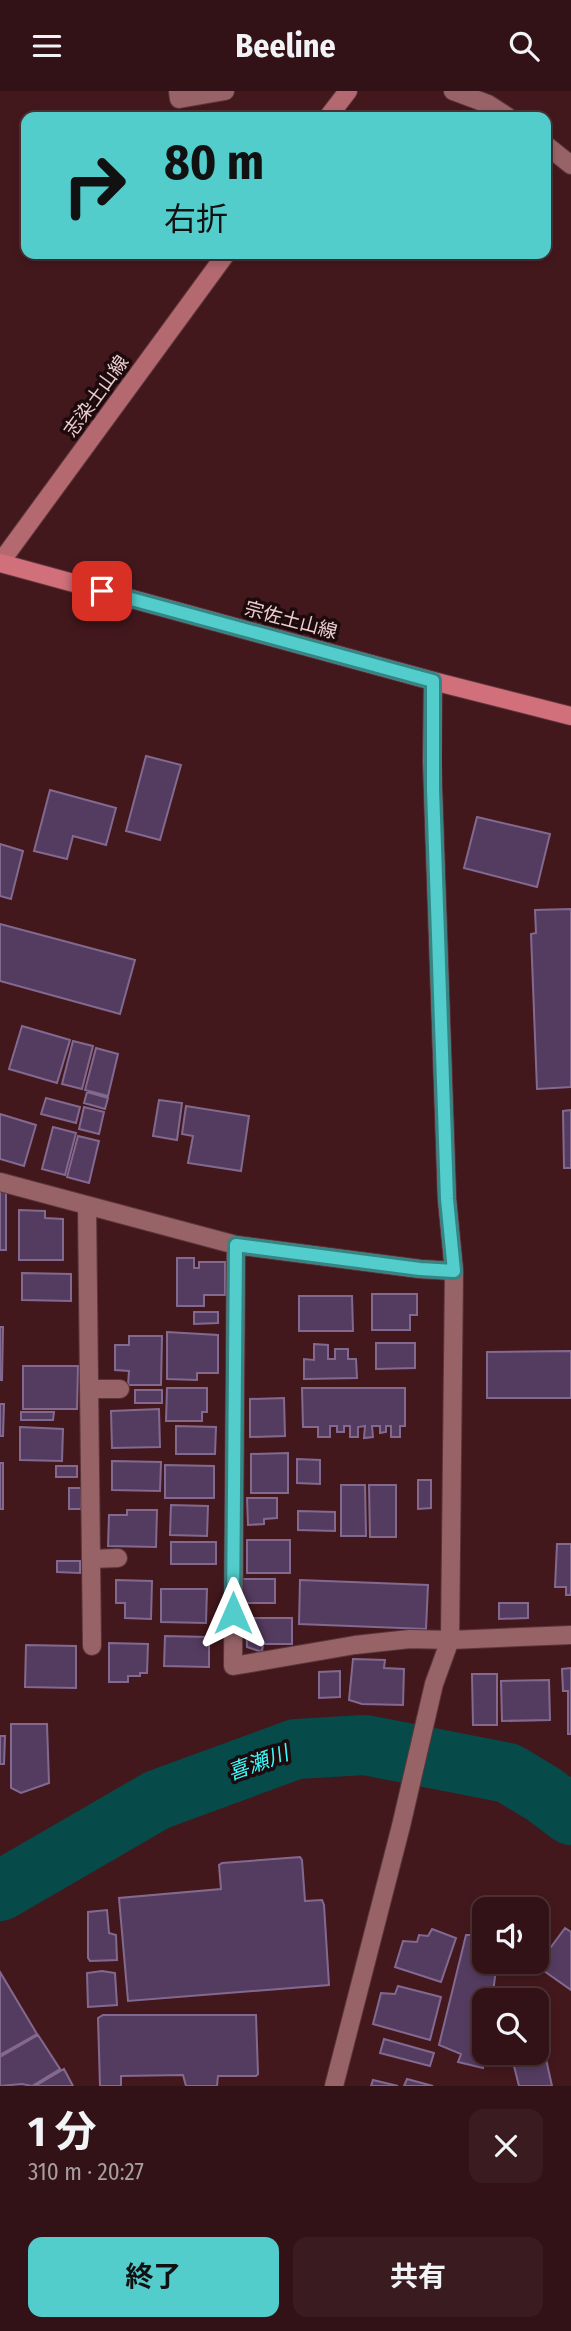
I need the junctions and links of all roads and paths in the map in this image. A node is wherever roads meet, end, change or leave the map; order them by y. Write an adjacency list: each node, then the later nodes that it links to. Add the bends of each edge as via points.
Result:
1 (178, 91): 2 (street, via 179,99)
2 (225, 91)
3 (348, 91): 5 (main road)
4 (453, 91): 6 (street)
5 (332, 112)
6 (500, 112)
7 (551, 149): 8 (street)
8 (571, 165)
9 (222, 259): 10 (main road, 志染土山線)
10 (0, 563): 11 (main road, 宗佐土山線)
11 (433, 681): 12 (main road, 宗佐土山線); 16 (street, via 432,775 447,1199)
12 (571, 716)
13 (0, 1182): 14 (street)
14 (87, 1206): 15 (street); 17 (street)
15 (236, 1245): 16 (street); 22 (street, via 233,1666 355,1645)
16 (454, 1271): 22 (street)
17 (89, 1389): 18 (street); 20 (street)
18 (120, 1389)
19 (118, 1558): 20 (street)
20 (91, 1559): 23 (street)
21 (571, 1635): 22 (street)
22 (450, 1640): 24 (street, via 434,1684)
23 (92, 1646)
24 (334, 2086)

